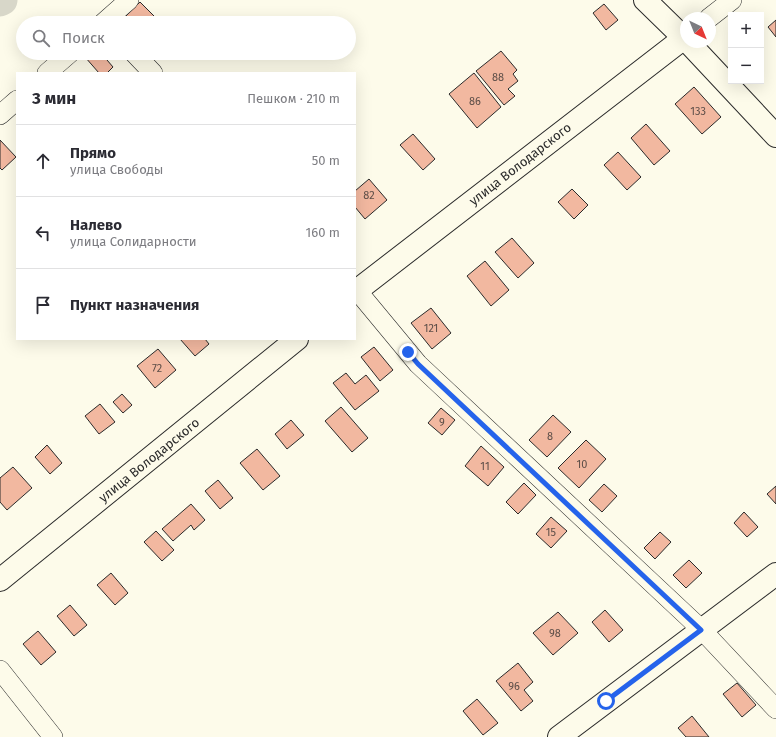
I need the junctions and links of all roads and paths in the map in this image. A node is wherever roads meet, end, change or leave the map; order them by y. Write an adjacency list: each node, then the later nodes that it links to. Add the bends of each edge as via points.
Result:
1 (129, 0): 5 (street)
2 (645, 0): 6 (main road)
3 (732, 0): 4 (street)
4 (716, 13)
5 (112, 16)
6 (680, 33)
7 (680, 44): 16 (main road, улица Володарского)
8 (694, 48): 15 (main road)
9 (62, 60): 11 (street)
10 (141, 60): 12 (street)
11 (49, 72)
12 (152, 72)
13 (16, 101): 14 (street)
14 (0, 115)
15 (776, 136)
16 (356, 290): 20 (street, via 418,364)
17 (296, 340): 19 (main road, улица Володарского)
18 (776, 574): 20 (main road)
19 (0, 580)
20 (701, 630): 22 (street); 24 (main road)
21 (0, 670): 23 (street)
22 (776, 709)
23 (53, 737)
24 (559, 737)

